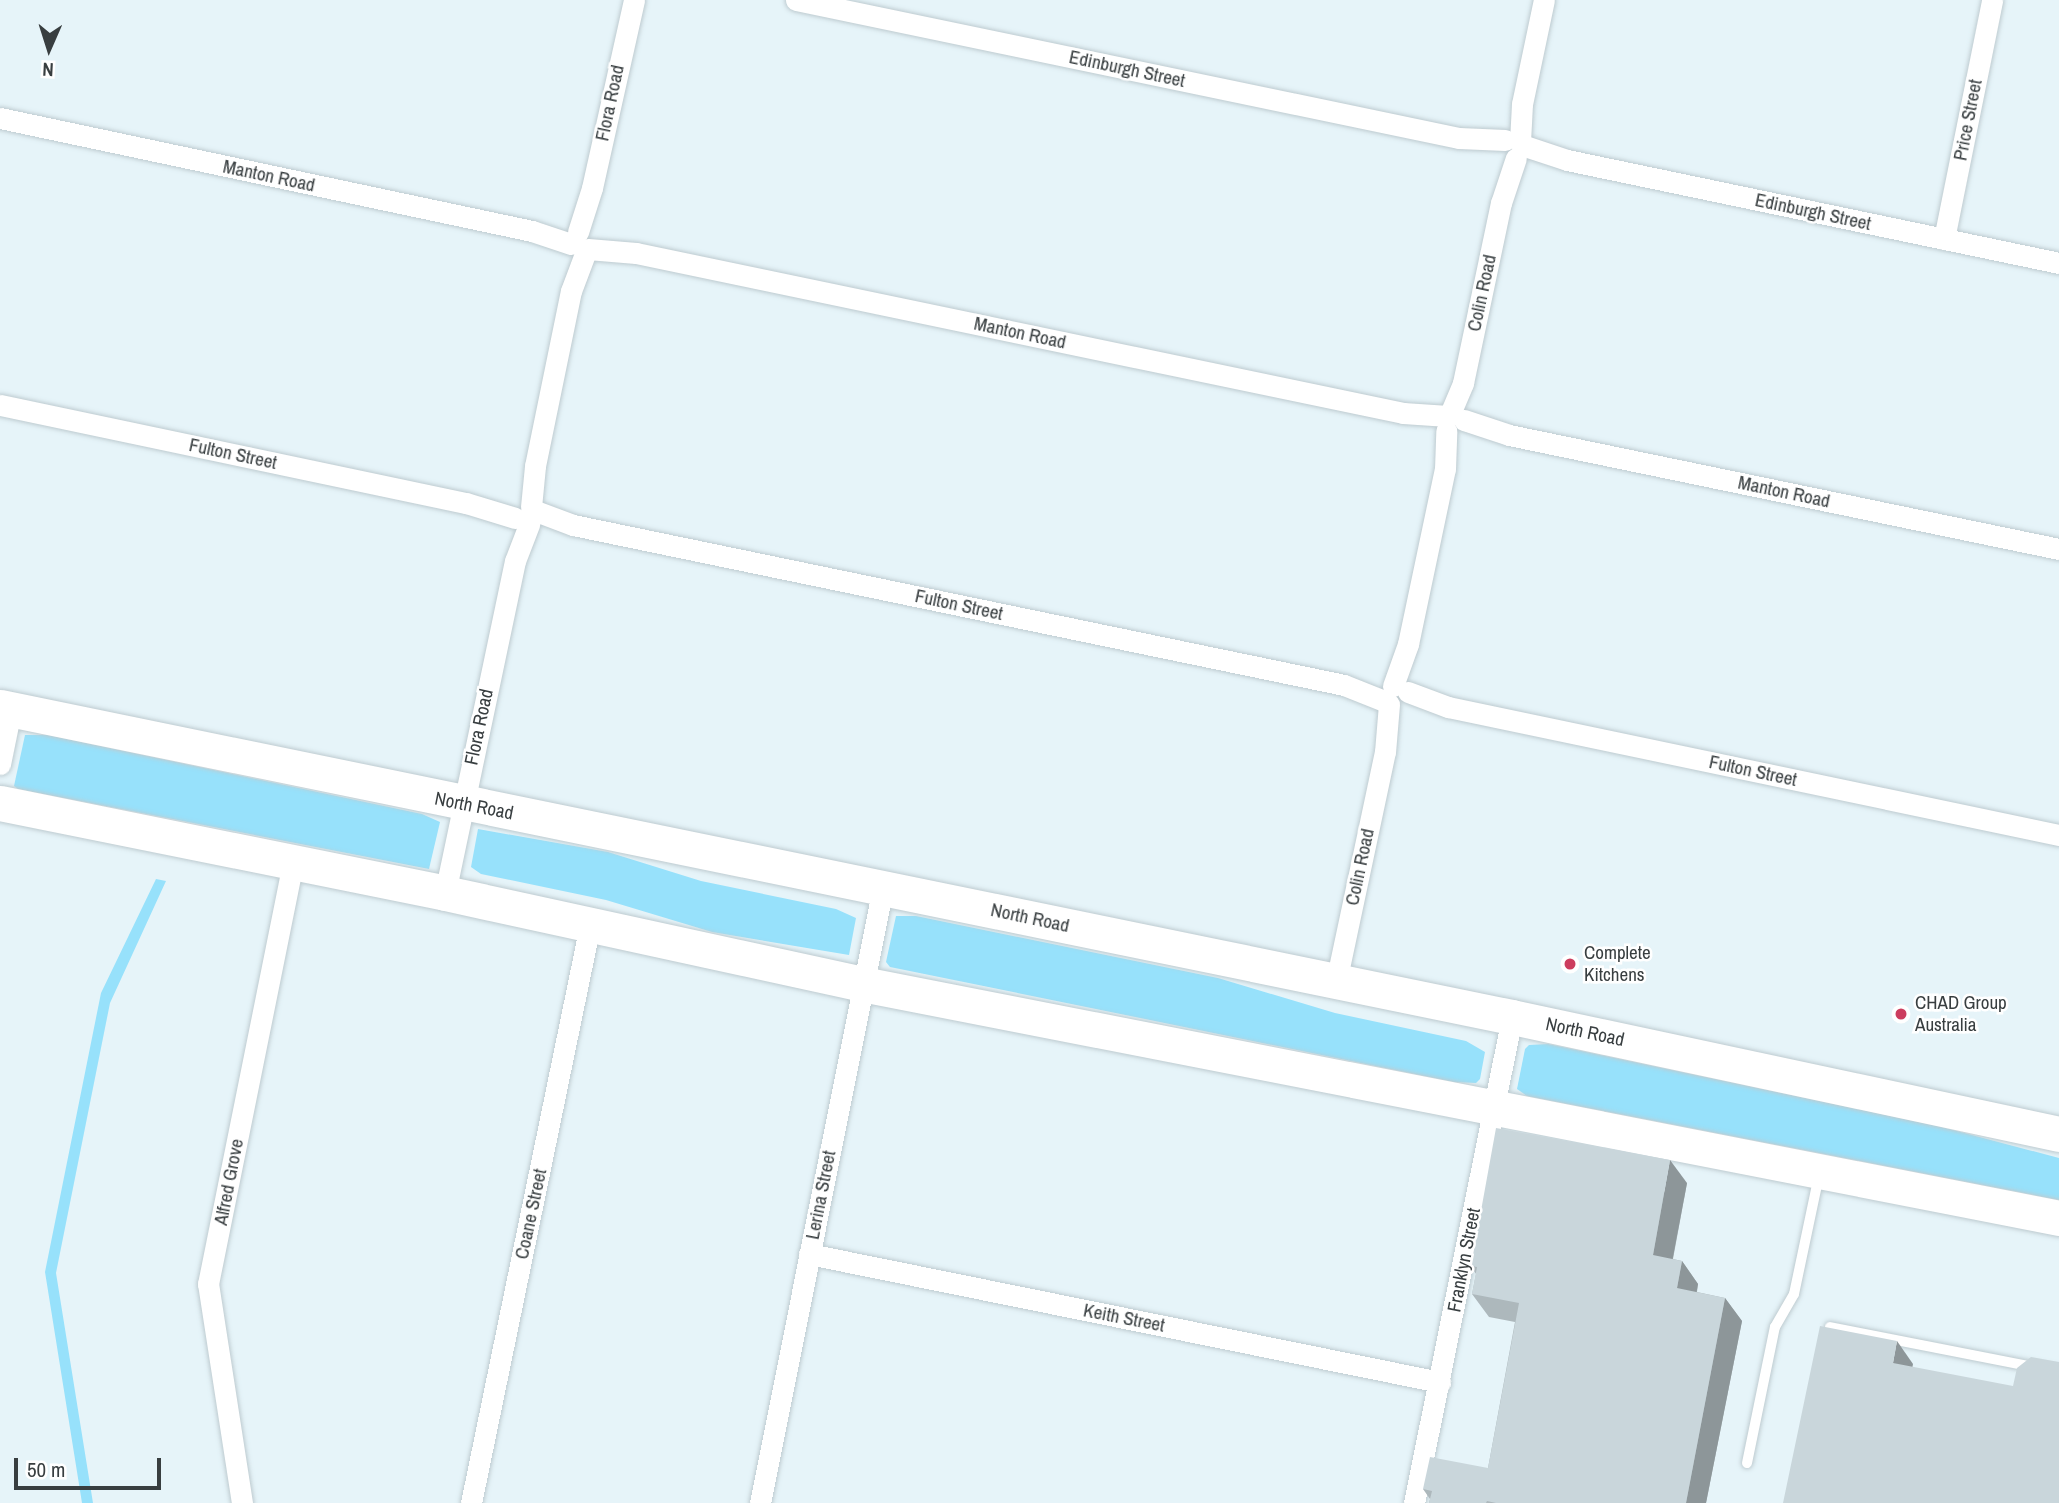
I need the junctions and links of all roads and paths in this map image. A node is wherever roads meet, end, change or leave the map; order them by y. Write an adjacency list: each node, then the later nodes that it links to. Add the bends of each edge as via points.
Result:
1 (796, 0): 6 (street, Edinburgh Street)
2 (1544, 0): 6 (street, Colin Road)
3 (1992, 0): 7 (street, Price Street)
4 (630, 6): 8 (street, Flora Road)
5 (2, 120): 8 (street, Manton Road)
6 (1512, 149): 7 (street, Edinburgh Street); 11 (street, Colin Road)
7 (1944, 239): 9 (street, Edinburgh Street)
8 (581, 241): 11 (street, Manton Road); 12 (street, Flora Road)
9 (2059, 263)
10 (0, 405): 12 (street, Fulton Street)
11 (1454, 424): 13 (street, Manton Road); 14 (street, Colin Road)
12 (524, 514): 14 (street, Fulton Street); 18 (street, Flora Road)
13 (2059, 549)
14 (1398, 697): 19 (street, Fulton Street); 24 (street, Colin Road)
15 (6, 708): 16 (street); 18 (highway, North Road)
16 (0, 764)
17 (0, 803): 20 (highway)
18 (463, 804): 21 (highway, North Road); 22 (street, Flora Road)
19 (2059, 835)
20 (293, 862): 22 (highway); 36 (street, Alfred Grove, via 208,1284)
21 (883, 887): 24 (highway, North Road); 25 (street, Lerina Street)
22 (445, 893): 23 (highway)
23 (590, 925): 25 (highway); 37 (street, Coane Street)
24 (1336, 982): 26 (highway, North Road)
25 (862, 985): 27 (highway); 31 (street, Lerina Street)
26 (1512, 1017): 27 (street, Franklyn Street); 28 (highway, North Road)
27 (1494, 1110): 29 (highway); 34 (street, Franklyn Street)
28 (2059, 1134)
29 (1820, 1172): 30 (highway); 35 (lane, via 1794,1294 1775,1327)
30 (2059, 1218)
31 (809, 1254): 34 (street, Keith Street); 38 (street, Lerina Street)
32 (1830, 1327): 33 (lane)
33 (2059, 1372)
34 (1440, 1382): 39 (street, Franklyn Street)
35 (1748, 1463)
36 (242, 1503)
37 (471, 1503)
38 (760, 1503)
39 (1414, 1503)

